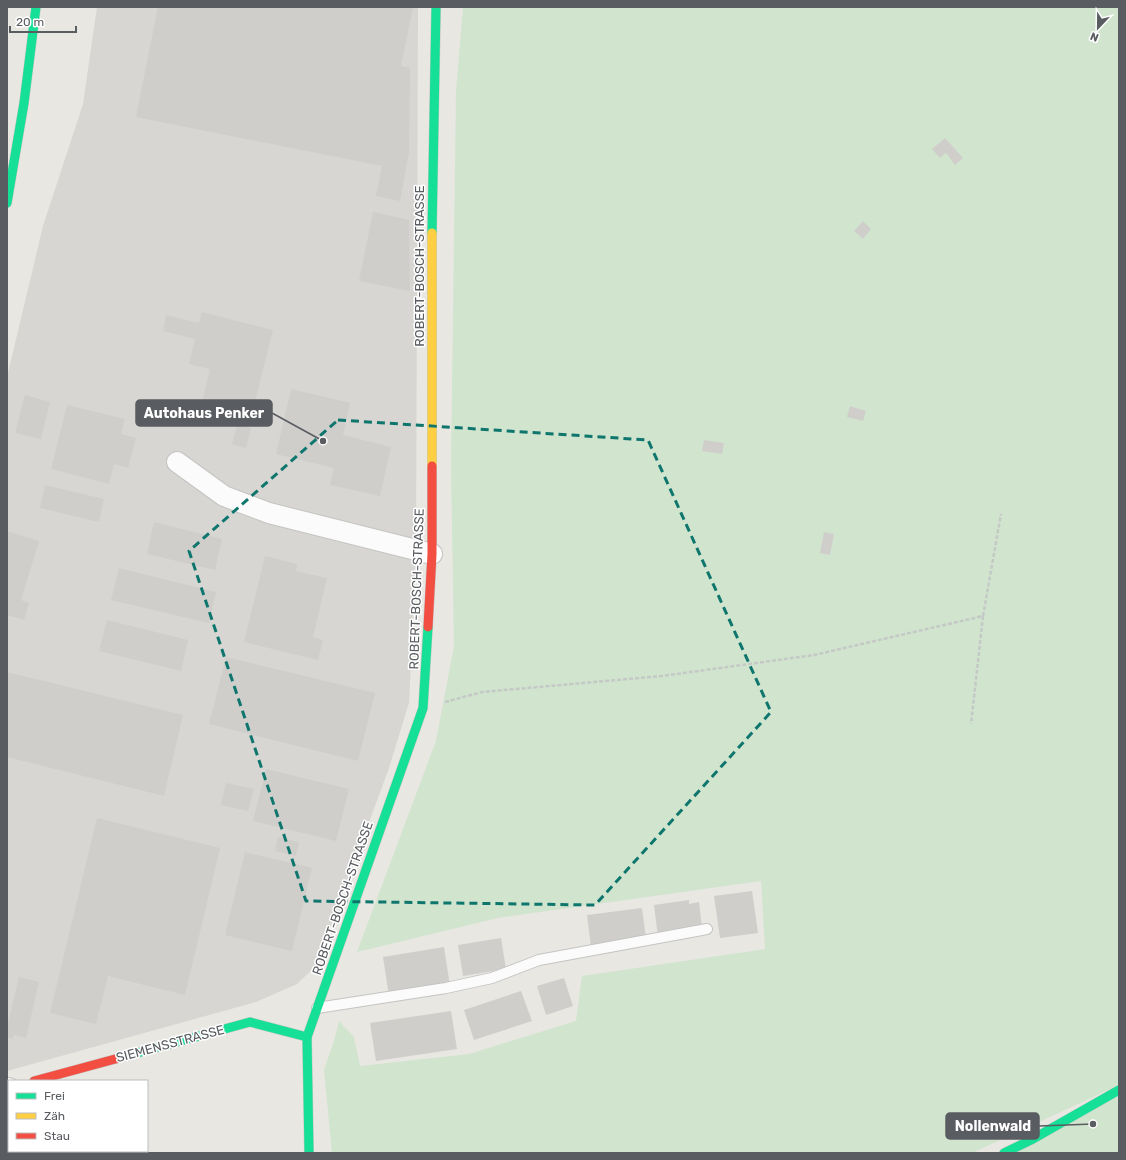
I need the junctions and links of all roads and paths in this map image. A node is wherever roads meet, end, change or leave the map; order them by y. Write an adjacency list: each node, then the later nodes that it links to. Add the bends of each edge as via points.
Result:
1 (36, 7): 3 (main road, via 24,103)
2 (436, 7): 6 (main road, ROBERT-BOSCH-STRASSE, via 432,192)
3 (7, 203)
4 (178, 462): 6 (street, via 224,496 269,512)
5 (1001, 514): 7 (path)
6 (432, 554): 8 (main road, ROBERT-BOSCH-STRASSE)
7 (983, 616): 8 (path, via 814,655 662,676 482,692); 9 (path)
8 (423, 708): 11 (main road, ROBERT-BOSCH-STRASSE)
9 (971, 724)
10 (707, 929): 11 (lane, via 539,960 492,978 446,988)
11 (317, 1008): 12 (main road, ROBERT-BOSCH-STRASSE)
12 (307, 1037): 13 (main road, SIEMENSSTRASSE, via 250,1022); 15 (main road, ROBERT-BOSCH-STRASSE)
13 (38, 1080)
14 (1119, 1090): 16 (main road)
15 (309, 1153)
16 (1004, 1153)

